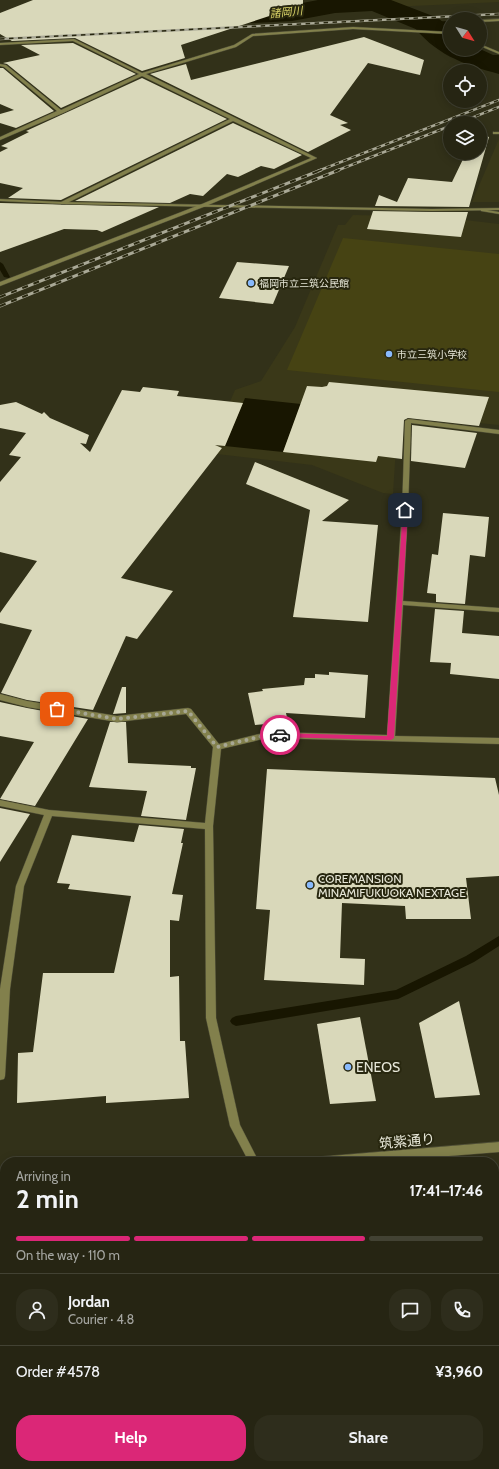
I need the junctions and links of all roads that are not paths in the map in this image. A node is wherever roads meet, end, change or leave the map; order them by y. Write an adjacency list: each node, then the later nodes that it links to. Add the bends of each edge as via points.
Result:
1 (499, 20): 2 (street)
2 (487, 21)
3 (443, 33): 8 (street, via 353,28 252,35 235,46)
4 (0, 44): 8 (street, via 74,40)
5 (487, 48): 6 (street)
6 (499, 53)
7 (0, 65): 9 (street, via 5,66)
8 (142, 74): 9 (street); 10 (street)
9 (61, 112): 11 (street)
10 (233, 119): 13 (street); 14 (street, via 315,158)
11 (0, 139)
12 (0, 200): 13 (street)
13 (62, 203): 14 (street)
14 (204, 205): 16 (street); 18 (street)
15 (499, 209): 16 (street)
16 (483, 210): 17 (street)
17 (499, 213)
18 (0, 284)
19 (499, 432): 20 (street, via 408,421)
20 (399, 603): 21 (street); 23 (street)
21 (499, 610)
22 (0, 697): 25 (street, via 117,719 188,711)
23 (391, 738): 24 (street); 25 (street, via 267,735)
24 (499, 741)
25 (217, 747): 28 (street)
26 (0, 802): 27 (street)
27 (49, 813): 28 (street); 29 (street, via 20,886 5,989)
28 (209, 826): 31 (street, via 211,1018 235,1126)
29 (0, 1076)
30 (499, 1147): 32 (street, 筑紫通り)
31 (251, 1157)
32 (378, 1157)

